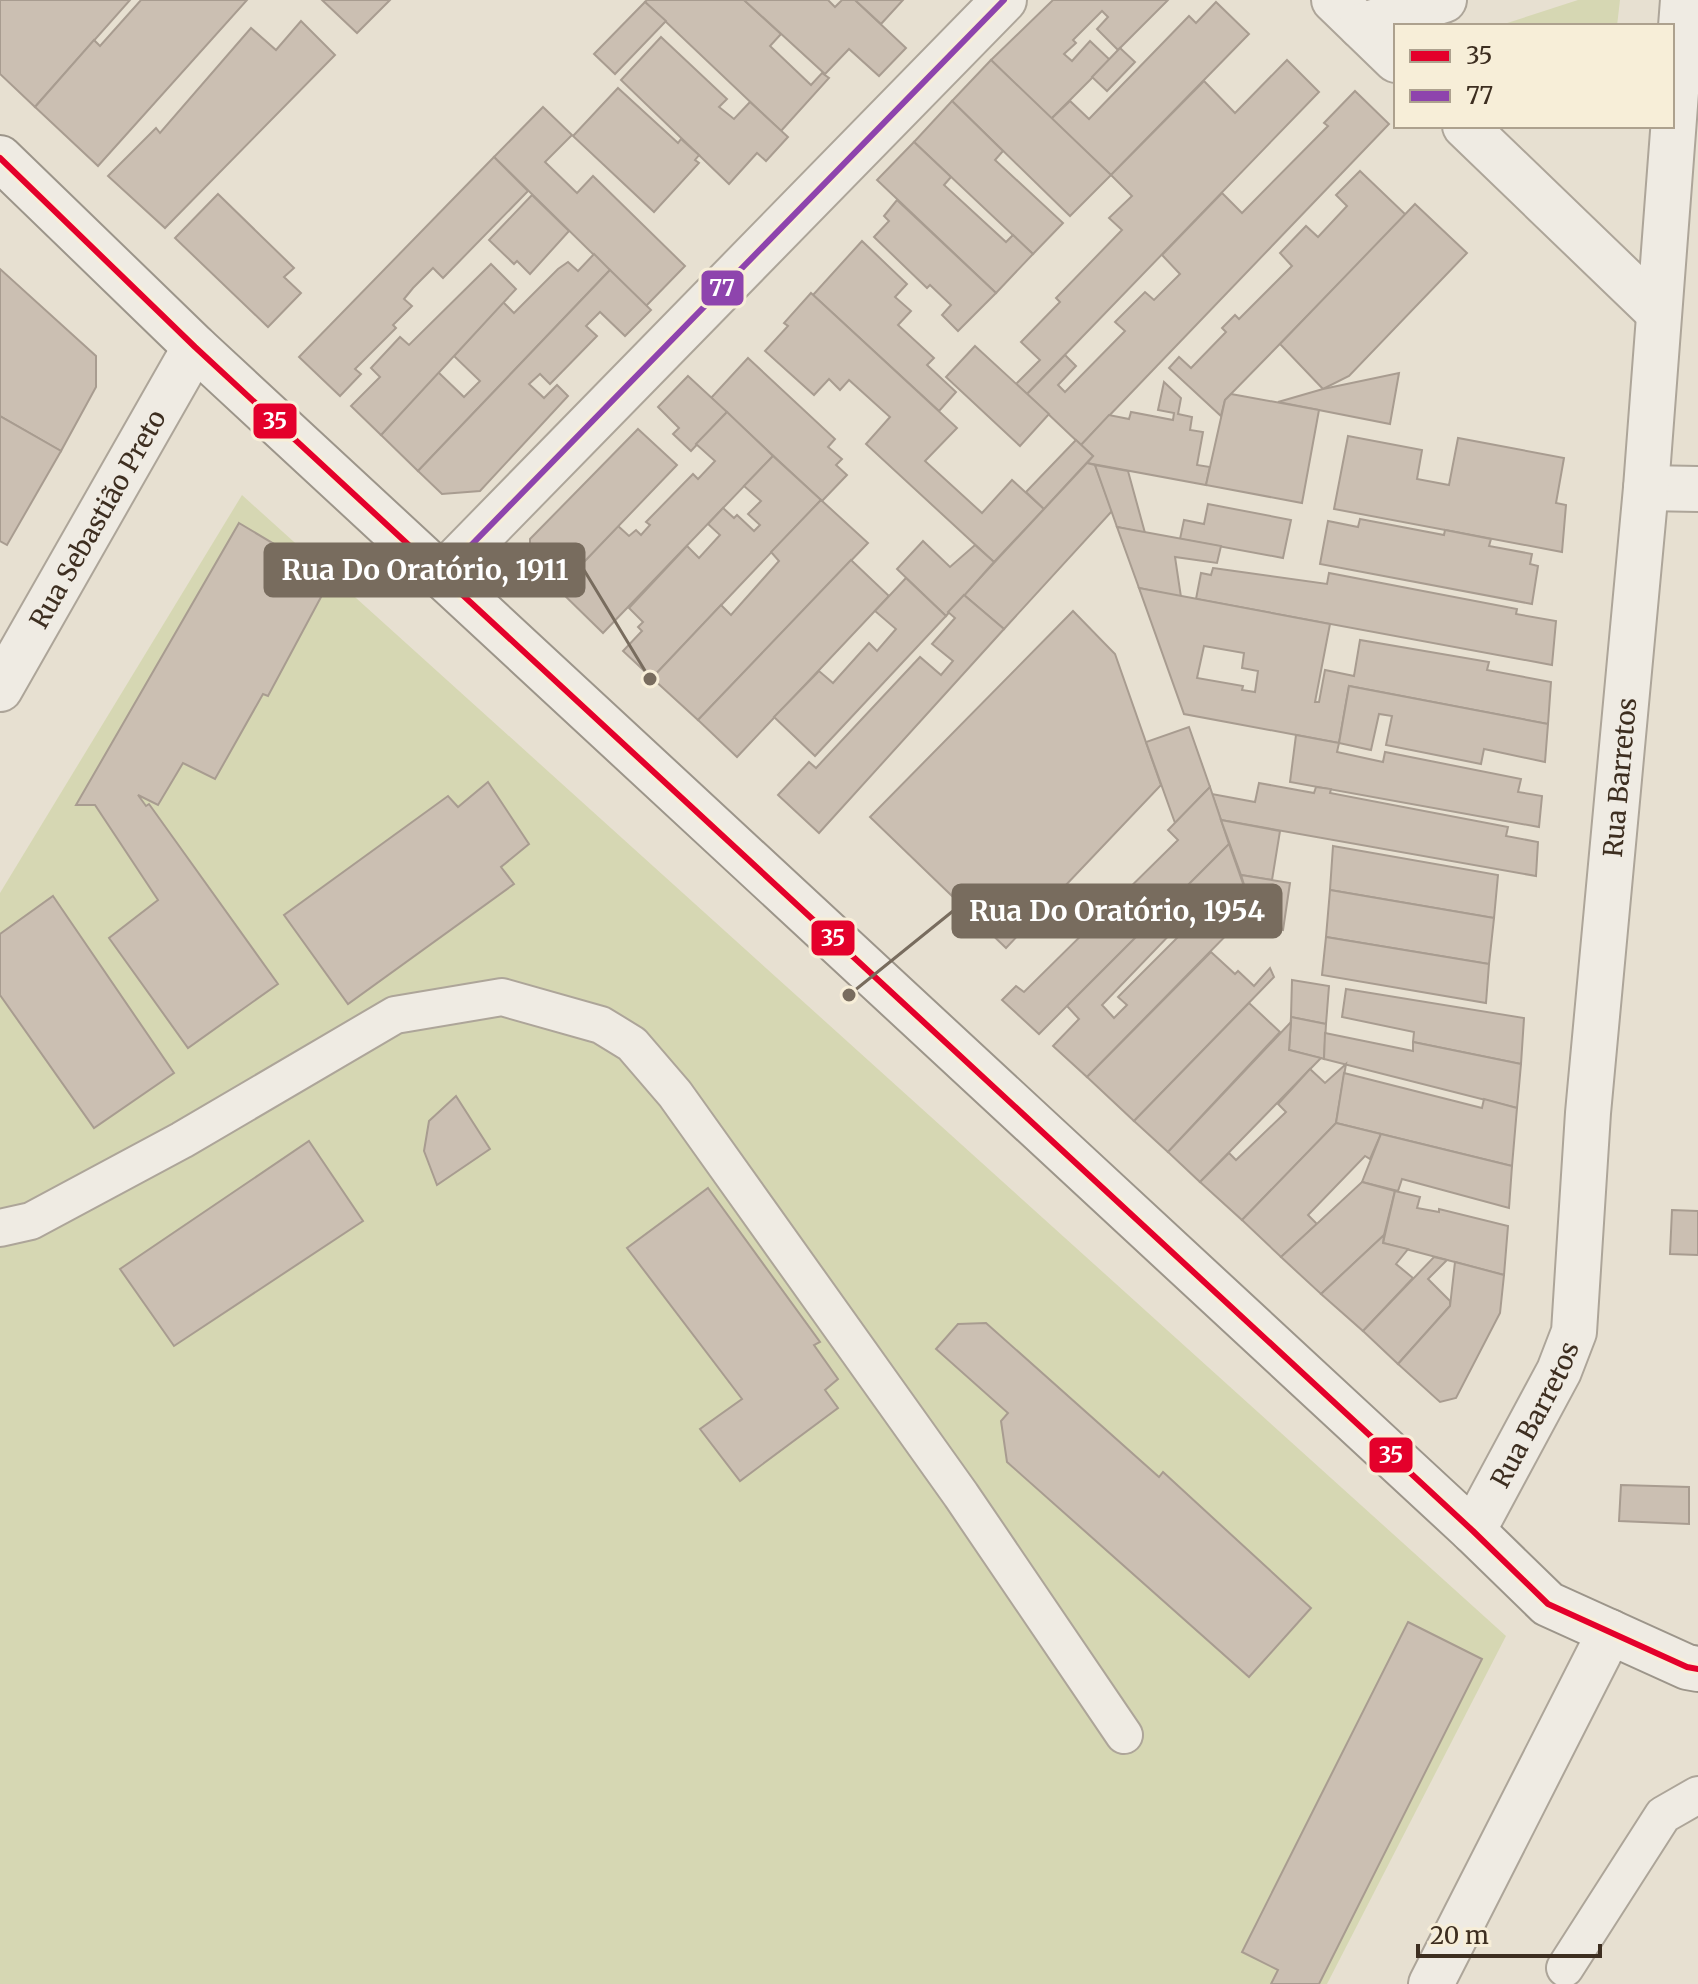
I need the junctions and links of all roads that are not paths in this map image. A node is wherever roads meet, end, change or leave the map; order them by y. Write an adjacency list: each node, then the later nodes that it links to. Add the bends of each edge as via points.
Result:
1 (1004, 0): 13 (street)
2 (1444, 0): 4 (street)
3 (1683, 0): 6 (street, Rua Barretos)
4 (1348, 13): 5 (street)
5 (1394, 58)
6 (1687, 90): 9 (street, Rua Barretos)
7 (1467, 128): 9 (street)
8 (0, 158): 10 (street)
9 (1658, 312): 11 (street, Rua Barretos)
10 (195, 347): 13 (street); 14 (street, Rua Sebastião Preto)
11 (1646, 488): 12 (street); 16 (street, Rua Barretos, via 1588,1113 1574,1332 1559,1371)
12 (1698, 489)
13 (441, 576): 16 (street)
14 (0, 689)
15 (0, 1228): 19 (lane, via 45,1214 395,1015 502,997 601,1025 632,1044 675,1094 961,1495)
16 (1473, 1531): 17 (street, via 1548,1604)
17 (1610, 1632): 18 (street); 22 (street)
18 (1698, 1669)
19 (1124, 1735)
20 (1698, 1795): 21 (lane, via 1663,1815)
21 (1565, 1968)
22 (1431, 1984)

